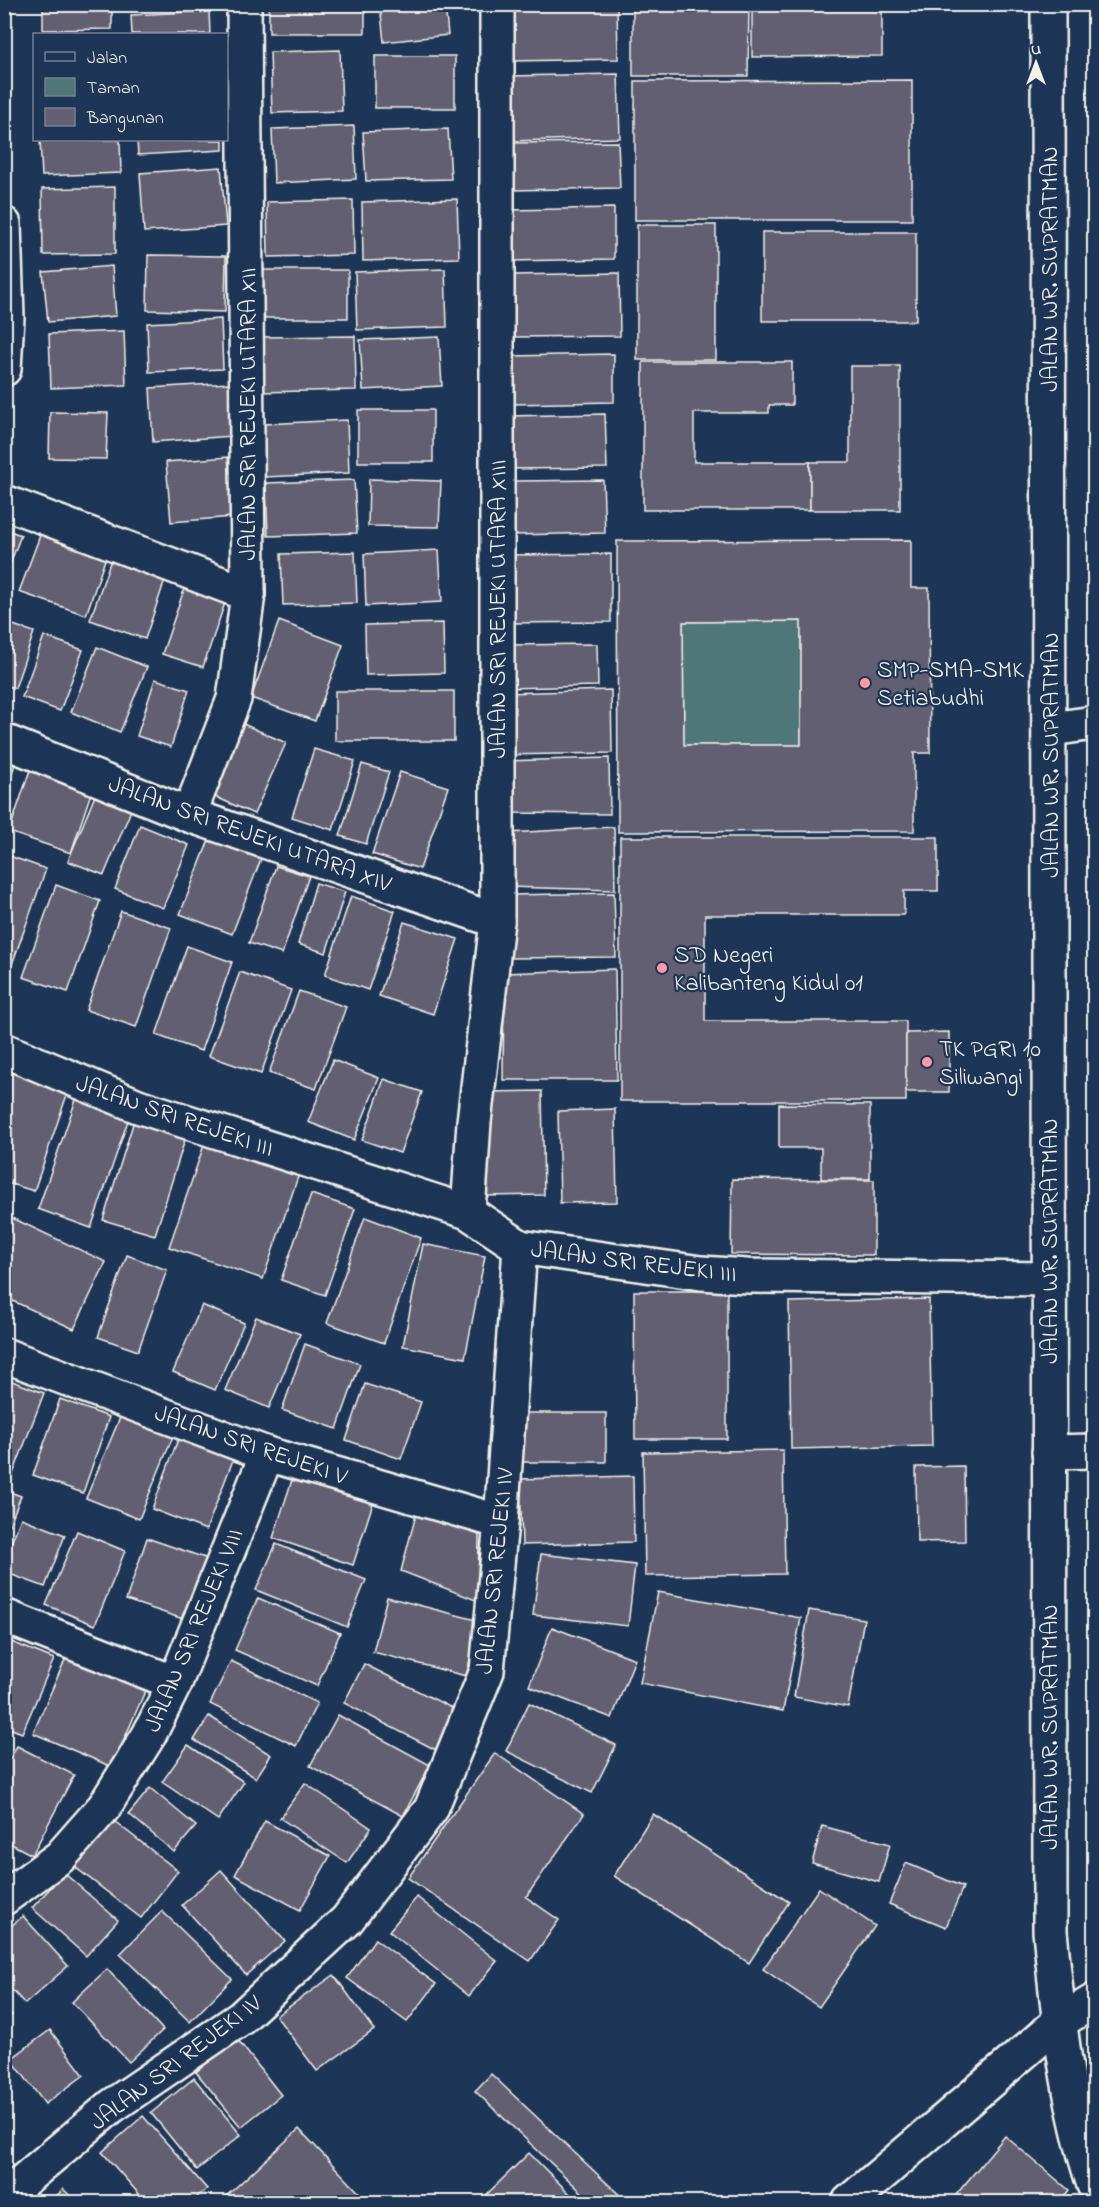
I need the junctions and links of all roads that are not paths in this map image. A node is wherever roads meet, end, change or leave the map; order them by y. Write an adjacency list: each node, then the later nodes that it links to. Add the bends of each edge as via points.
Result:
1 (244, 4): 7 (street, JALAN SRI REJEKI UTARA XII)
2 (497, 4): 12 (street, JALAN SRI REJEKI UTARA XIII)
3 (1048, 4): 9 (street, JALAN WR. SUPRATMAN)
4 (4, 224): 5 (street, via 8,317)
5 (4, 369)
6 (4, 502): 7 (street)
7 (248, 594): 11 (street, JALAN SRI REJEKI UTARA XII, via 234,699)
8 (1095, 723): 9 (street)
9 (1051, 729): 16 (street, JALAN WR. SUPRATMAN)
10 (4, 741): 11 (street, JALAN SRI REJEKI UTARA XIV)
11 (189, 815): 12 (street, JALAN SRI REJEKI UTARA XIV)
12 (497, 921): 14 (street, JALAN SRI REJEKI UTARA XIII)
13 (4, 1050): 14 (street, JALAN SRI REJEKI III, via 138,1106)
14 (468, 1212): 15 (street, JALAN SRI REJEKI III)
15 (520, 1246): 16 (street, JALAN SRI REJEKI III, via 747,1276); 21 (street, JALAN SRI REJEKI IV)
16 (1048, 1279): 19 (street, JALAN WR. SUPRATMAN)
17 (4, 1355): 20 (street, JALAN SRI REJEKI V)
18 (1095, 1451): 19 (street)
19 (1048, 1452): 26 (street, JALAN WR. SUPRATMAN, via 1050,1932)
20 (267, 1454): 21 (street, JALAN SRI REJEKI V); 23 (street, JALAN SRI REJEKI VIII)
21 (501, 1522): 28 (street, JALAN SRI REJEKI IV, via 487,1671 431,1809 347,1920 241,2018 112,2106)
22 (4, 1616): 23 (street)
23 (175, 1683): 24 (street, JALAN SRI REJEKI VIII, via 149,1736 104,1807 60,1857)
24 (6, 1895)
25 (1095, 2001): 26 (street)
26 (1059, 2022): 27 (street, JALAN WR. SUPRATMAN); 29 (street)
27 (1091, 2166)
28 (4, 2197)
29 (849, 2202)

